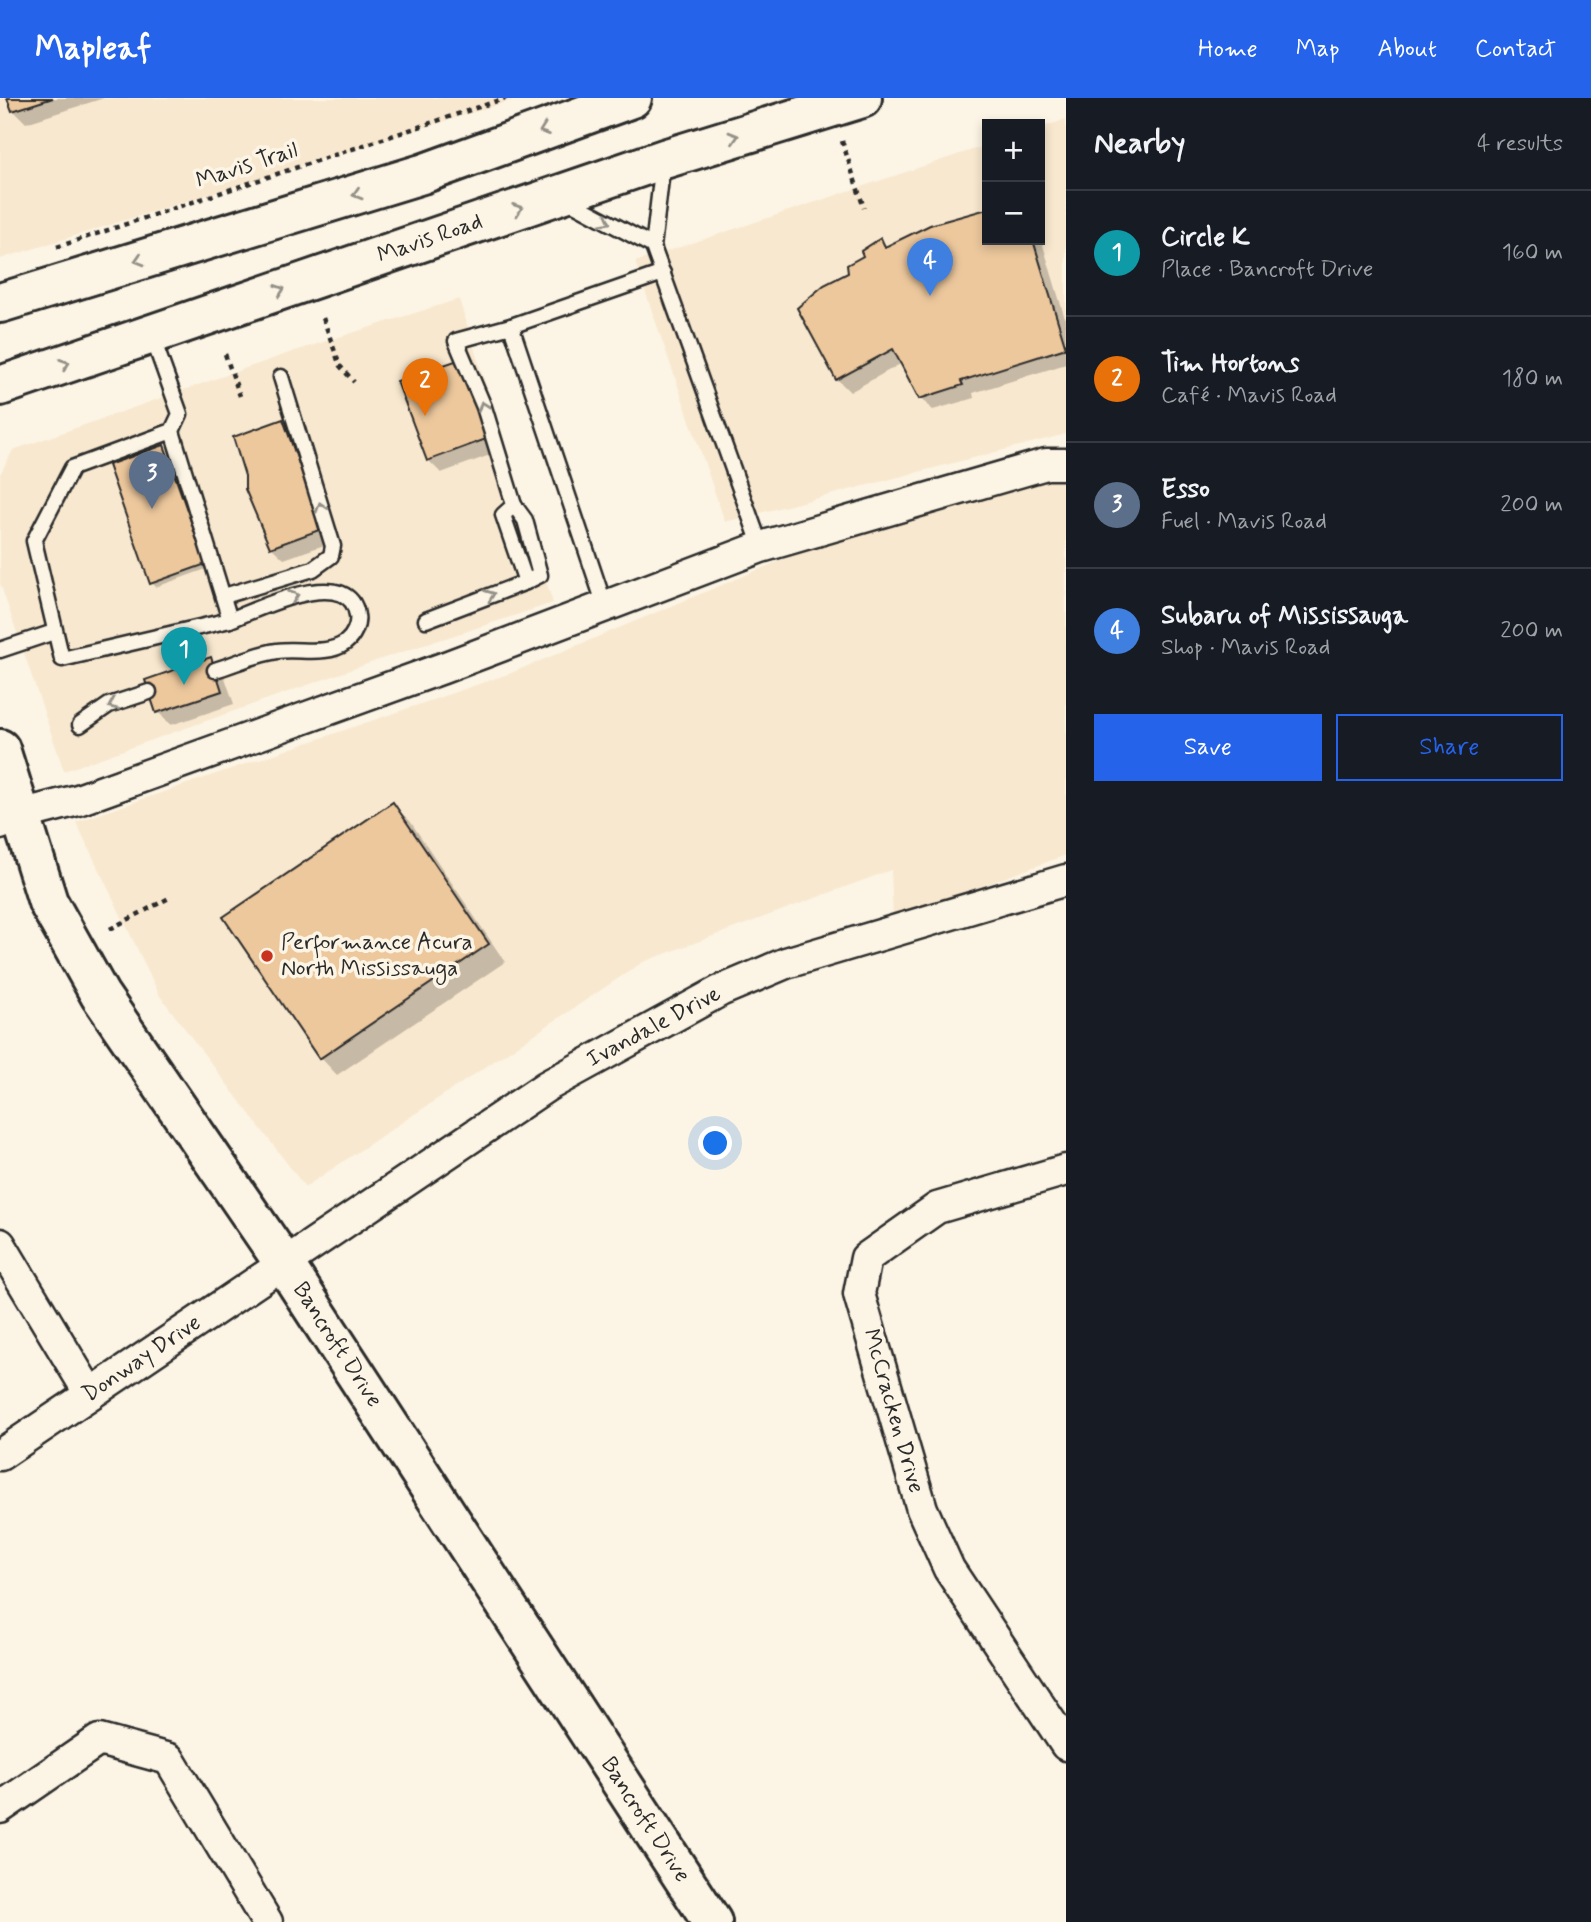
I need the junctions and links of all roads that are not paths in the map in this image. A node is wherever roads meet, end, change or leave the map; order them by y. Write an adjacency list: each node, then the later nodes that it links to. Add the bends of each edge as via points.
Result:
1 (632, 98): 7 (main road, one-way to 7, via 422,174)
2 (862, 98): 3 (main road, Mavis Road, one-way to 2)
3 (664, 159): 4 (main road, Mavis Road); 5 (lane)
4 (558, 195): 5 (lane, one-way to 5); 9 (main road, Mavis Road, one-way to 4)
5 (653, 246): 6 (lane)
6 (663, 273): 8 (lane); 14 (lane)
7 (0, 303)
8 (511, 326): 16 (lane); 18 (lane, one-way to 8, via 526,582 503,515 514,505 484,407 456,341)
9 (151, 334): 11 (main road, Mavis Road, one-way to 9); 12 (lane, via 180,414)
10 (281, 377): 15 (lane, one-way to 10, via 313,569 331,556 333,546)
11 (0, 386)
12 (172, 430): 15 (lane); 19 (lane, via 72,468 34,541)
13 (1066, 464): 14 (street, via 1046,464)
14 (761, 547): 16 (street)
15 (224, 596): 17 (lane)
16 (605, 606): 25 (street, via 78,800)
17 (230, 620): 19 (lane, via 61,659); 21 (lane, one-way to 21, via 305,592 328,589 350,601 358,613 357,628 345,643 313,651 277,651)
18 (426, 620)
19 (54, 632): 20 (lane)
20 (0, 650)
21 (215, 670)
22 (149, 692): 23 (lane, one-way to 23, via 108,705)
23 (80, 725)
24 (0, 749): 25 (main road, Bancroft Drive)
25 (10, 820): 29 (main road, Bancroft Drive, via 48,902 100,996)
26 (1066, 880): 29 (street, Ivandale Drive, via 786,963 720,990 547,1086)
27 (1066, 1170): 32 (street, McCracken Drive, via 937,1208 866,1258 859,1294 922,1509 949,1569)
28 (0, 1244): 30 (street)
29 (283, 1262): 30 (street, Donway Drive); 35 (main road, Bancroft Drive)
30 (90, 1394): 31 (street, Donway Drive)
31 (0, 1455)
32 (1066, 1745)
33 (0, 1808): 34 (street, via 99,1740 169,1759)
34 (267, 1922)
35 (712, 1922)

